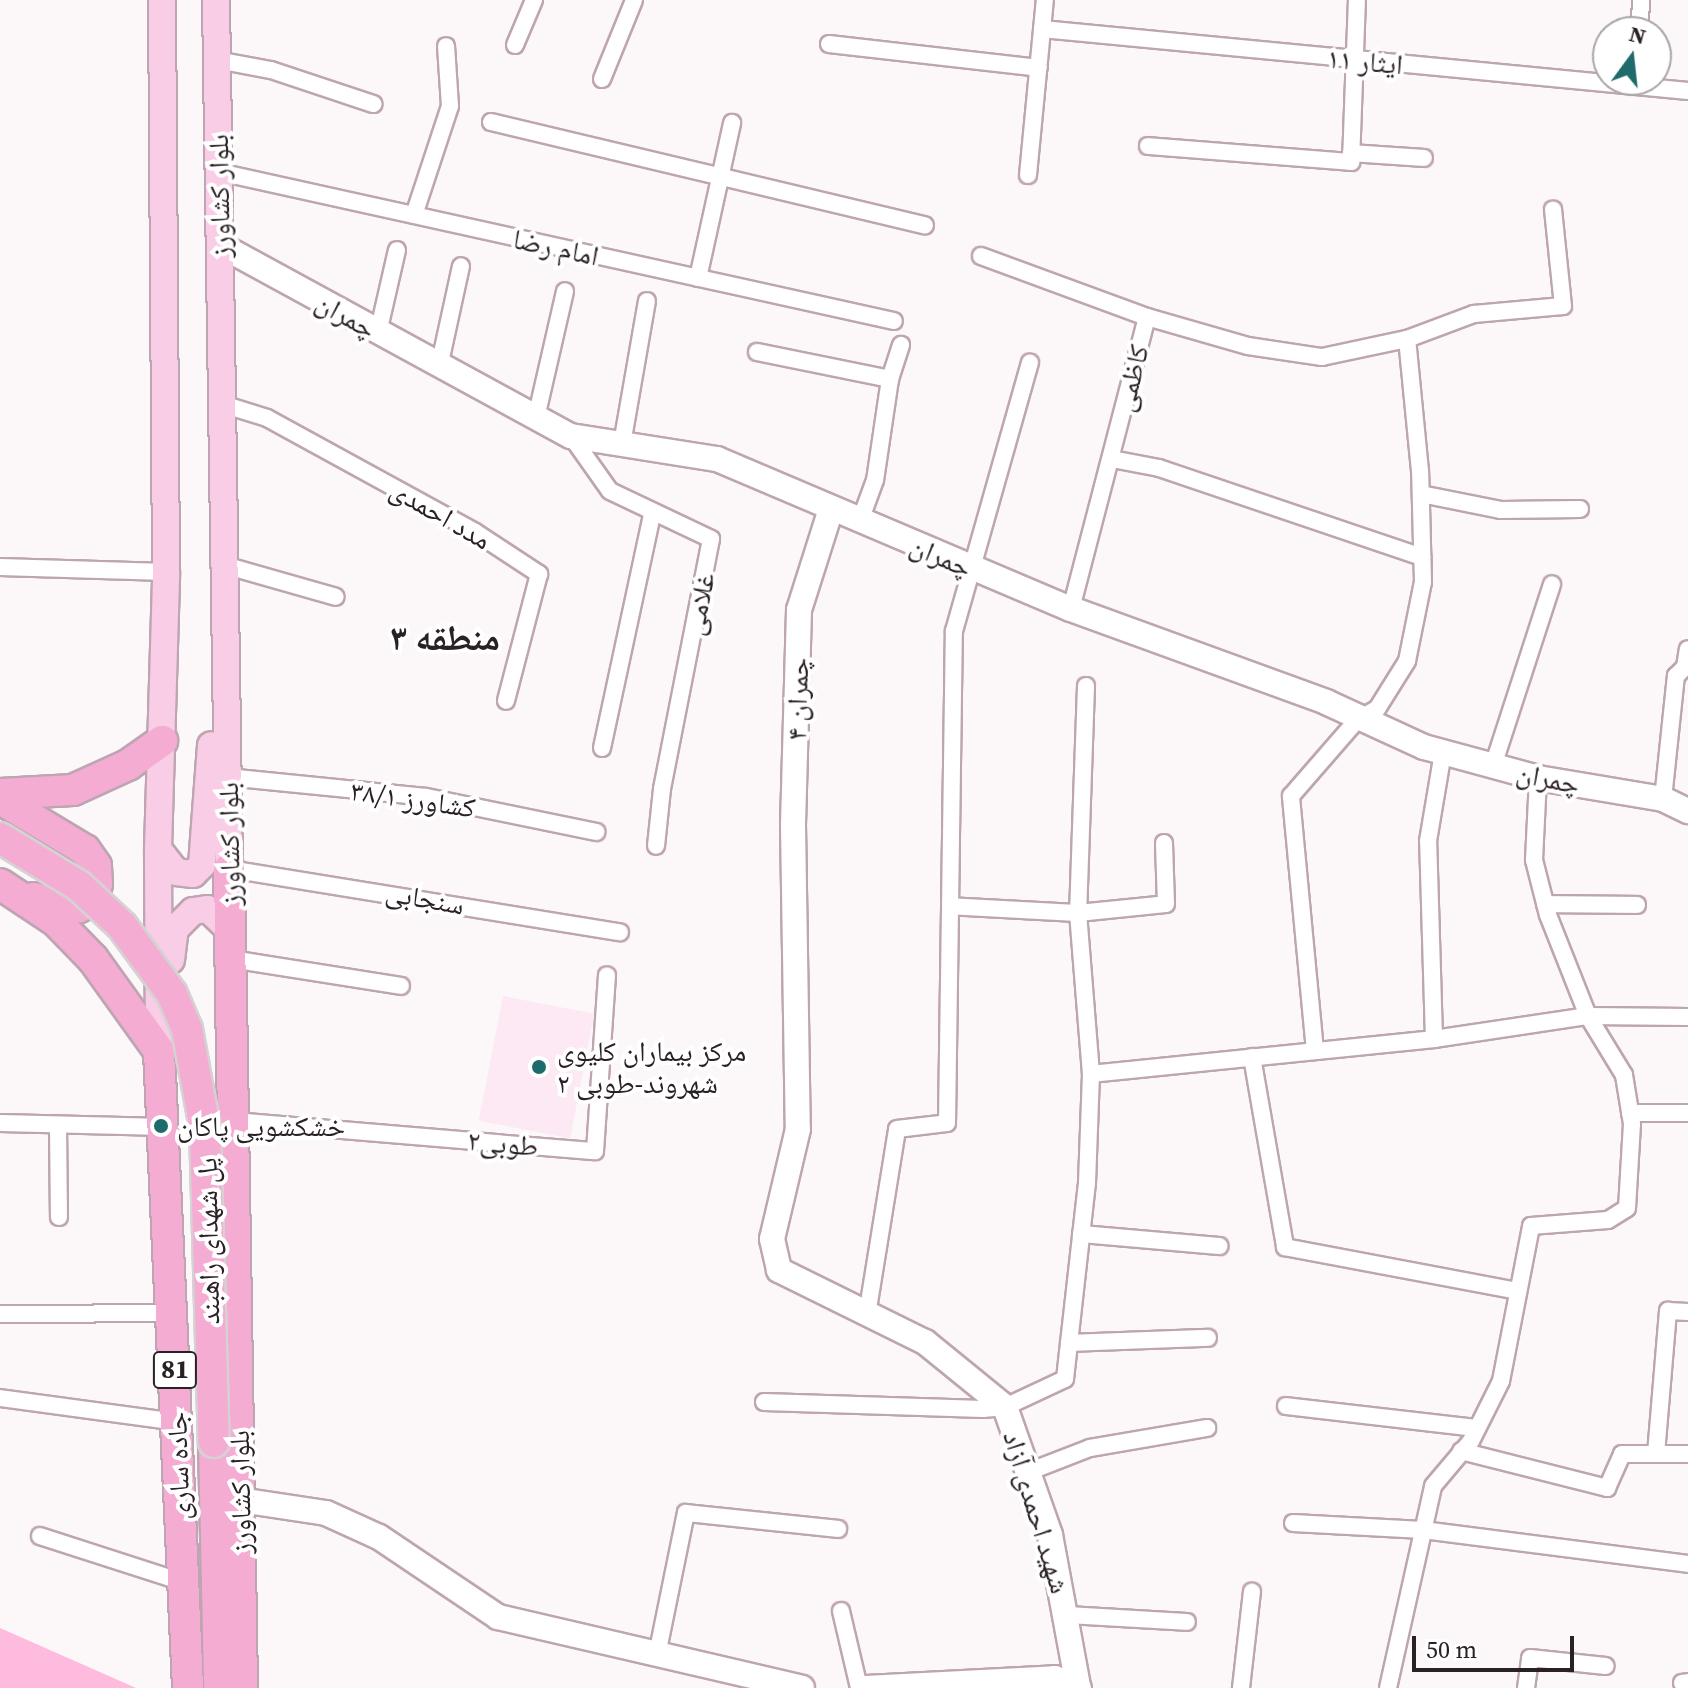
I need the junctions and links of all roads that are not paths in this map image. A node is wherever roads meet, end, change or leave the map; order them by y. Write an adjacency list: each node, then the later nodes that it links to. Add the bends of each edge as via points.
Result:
1 (162, 0): 58 (main road, بلوار کشاورز)
2 (216, 0): 12 (main road, بلوار کشاورز)
3 (534, 0): 9 (street)
4 (634, 0): 14 (street)
5 (1045, 0): 7 (street)
6 (1357, 0): 11 (street)
7 (1042, 29): 11 (street, ایثار ۱۱); 13 (street)
8 (829, 44): 13 (street)
9 (515, 45)
10 (446, 46): 26 (street, via 450,106)
11 (1351, 59): 15 (street, ایثار ۱۱); 20 (street)
12 (217, 60): 16 (street, via 271,70); 22 (main road, بلوار کشاورز)
13 (1039, 68): 23 (street)
14 (602, 79)
15 (1592, 79)
16 (373, 104)
17 (491, 122): 24 (street)
18 (732, 123): 24 (street)
19 (1148, 146): 20 (street, via 1351,162)
20 (1351, 153): 21 (street)
21 (1424, 158)
22 (219, 172): 26 (street, امام رضا); 28 (main road, بلوار کشاورز)
23 (1028, 175)
24 (721, 176): 27 (street); 32 (street)
25 (1553, 210): 38 (street, via 1563,306 1474,314)
26 (414, 215): 32 (street, امام رضا)
27 (925, 225)
28 (220, 245): 37 (street, چمران); 44 (main road, بلوار کشاورز)
29 (397, 250): 37 (street)
30 (981, 256): 35 (street, کاظمی)
31 (461, 266): 42 (street)
32 (698, 278): 36 (street, امام رضا)
33 (565, 291): 45 (street)
34 (647, 301): 47 (street)
35 (1147, 317): 38 (street, via 1248,346 1322,357); 48 (street, کاظمی)
36 (894, 321)
37 (378, 333): 42 (street, چمران)
38 (1407, 339): 49 (street)
39 (901, 345): 43 (street)
40 (757, 352): 43 (street)
41 (1030, 363): 57 (street)
42 (439, 367): 45 (street, چمران)
43 (890, 379): 53 (street, via 875,480)
44 (222, 404): 55 (main road, بلوار کشاورز); 65 (street, مدد احمدی, via 267,418 336,455 539,574)
45 (536, 418): 46 (street, چمران)
46 (571, 436): 47 (street, چمران); 52 (street, غلامی, via 610,491)
47 (622, 444): 50 (street, چمران, via 717,459)
48 (1112, 459): 54 (street, via 1159,468); 61 (street, کاظمی)
49 (1421, 494): 51 (street, via 1501,510); 54 (street)
50 (831, 509): 53 (street, چمران); 83 (street, چمران ۴, via 799,610)
51 (1580, 509)
52 (652, 514): 68 (street); 79 (street, غلامی, via 711,539 662,789)
53 (860, 521): 57 (street, چمران)
54 (1422, 557): 66 (street, via 1423,582 1407,661 1377,709)
55 (224, 565): 60 (street); 62 (main road, بلوار کشاورز)
56 (0, 567): 58 (street)
57 (969, 567): 61 (street, چمران); 86 (street, via 954,631)
58 (166, 572): 67 (main road, بلوار کشاورز)
59 (1552, 584): 70 (street)
60 (336, 597)
61 (1071, 609): 66 (street, چمران, via 1326,702)
62 (226, 645): 71 (main road, بلوار کشاورز); 80 (main road, via 213,706 202,865 193,874 176,872)
63 (1688, 649): 74 (street, via 1685,667 1676,676)
64 (1086, 686): 87 (street)
65 (506, 701)
66 (1357, 720): 69 (street, چمران); 96 (street, via 1291,796)
67 (162, 741): 73 (highway, via 128,765 73,790); 80 (main road, بلوار کشاورز)
68 (602, 748)
69 (1443, 752): 70 (street, چمران); 94 (street, via 1428,841)
70 (1493, 766): 72 (street, چمران)
71 (227, 777): 76 (street, کشاورز ۳۸/۱, via 426,797); 81 (main road, بلوار کشاورز)
72 (1538, 778): 74 (street, چمران); 84 (street, via 1534,860)
73 (0, 796): 82 (highway, via 85,850 96,866 92,898 79,907)
74 (1663, 799): 75 (street, چمران)
75 (1688, 811)
76 (596, 832)
77 (0, 838): 141 (highway, پل شهدای راهبند / 81, bridge, via 79,886 122,926 165,983 187,1029 205,1128)
78 (1164, 843): 87 (street, via 1166,904)
79 (656, 846)
80 (158, 849): 95 (main road, بلوار کشاورز)
81 (229, 869): 88 (street, سنجابی); 89 (highway, بلوار کشاورز)
82 (8, 888): 95 (highway, via 56,921 93,959)
83 (794, 895): 112 (street, شهید احمدی آزاد, via 798,1129 772,1239 779,1270)
84 (1545, 904): 85 (street); 92 (street)
85 (1637, 905)
86 (950, 906): 87 (street); 112 (street, via 947,1123 897,1129)
87 (1078, 913): 98 (street)
88 (620, 932)
89 (231, 945): 91 (street); 95 (main road, via 208,909 182,918 175,929); 101 (highway, بلوار کشاورز)
90 (607, 975): 101 (street, طوبی۲, via 595,1151)
91 (401, 986)
92 (1588, 1016): 93 (street); 94 (street); 99 (street, via 1624,1075)
93 (1688, 1017)
94 (1434, 1039): 96 (street)
95 (159, 1051): 104 (highway, جاده ساری / 81)
96 (1315, 1051): 97 (street)
97 (1252, 1057): 98 (street); 108 (street, via 1285,1247)
98 (1091, 1074): 106 (street)
99 (1630, 1113): 100 (street); 108 (street, via 1627,1208 1608,1220 1531,1226)
100 (1688, 1113)
101 (234, 1121): 126 (highway, بلوار کشاورز)
102 (0, 1123): 103 (street)
103 (58, 1125): 104 (street); 105 (street)
104 (165, 1127): 110 (highway, جاده ساری / 81)
105 (59, 1217)
106 (1081, 1234): 107 (street); 114 (street)
107 (1219, 1246)
108 (1518, 1291): 121 (street, via 1501,1381)
109 (1688, 1312): 123 (street, via 1668,1311)
110 (173, 1313): 111 (street); 119 (highway, جاده ساری / 81)
111 (0, 1314)
112 (867, 1315): 118 (street, شهید احمدی آزاد, via 925,1342)
113 (1208, 1338): 114 (street)
114 (1069, 1343): 118 (street, via 1065,1379)
115 (0, 1398): 119 (street)
116 (764, 1402): 118 (street, via 898,1410)
117 (1286, 1406): 121 (street)
118 (1005, 1407): 125 (street, شهید احمدی آزاد)
119 (177, 1422): 132 (highway, جاده ساری / 81)
120 (1207, 1428): 125 (street, via 1090,1448)
121 (1477, 1428): 122 (street)
122 (1461, 1451): 123 (street, via 1607,1488 1622,1454); 129 (street, via 1433,1486)
123 (1656, 1454): 124 (street)
124 (1688, 1454)
125 (1028, 1472): 135 (street, شهید احمدی آزاد, via 1050,1535)
126 (240, 1500): 137 (street, via 326,1513 379,1537 498,1617); 142 (highway, بلوار کشاورز)
127 (1293, 1523): 129 (street)
128 (838, 1529): 137 (street, via 686,1513)
129 (1423, 1530): 131 (street); 147 (street)
130 (40, 1536): 132 (street)
131 (1688, 1564)
132 (182, 1582): 140 (highway, جاده ساری / 81)
133 (1252, 1592): 146 (street)
134 (841, 1611): 144 (street)
135 (1067, 1615): 136 (street); 139 (street, شهید احمدی آزاد)
136 (1187, 1622)
137 (657, 1655): 143 (street)
138 (1606, 1666): 148 (street, via 1530,1658)
139 (1079, 1687): 145 (street, via 1055,1678)
140 (188, 1688)
141 (219, 1688)
142 (242, 1688)
143 (802, 1688)
144 (859, 1688)
145 (866, 1688)
146 (1241, 1688)
147 (1388, 1688)
148 (1526, 1688)

